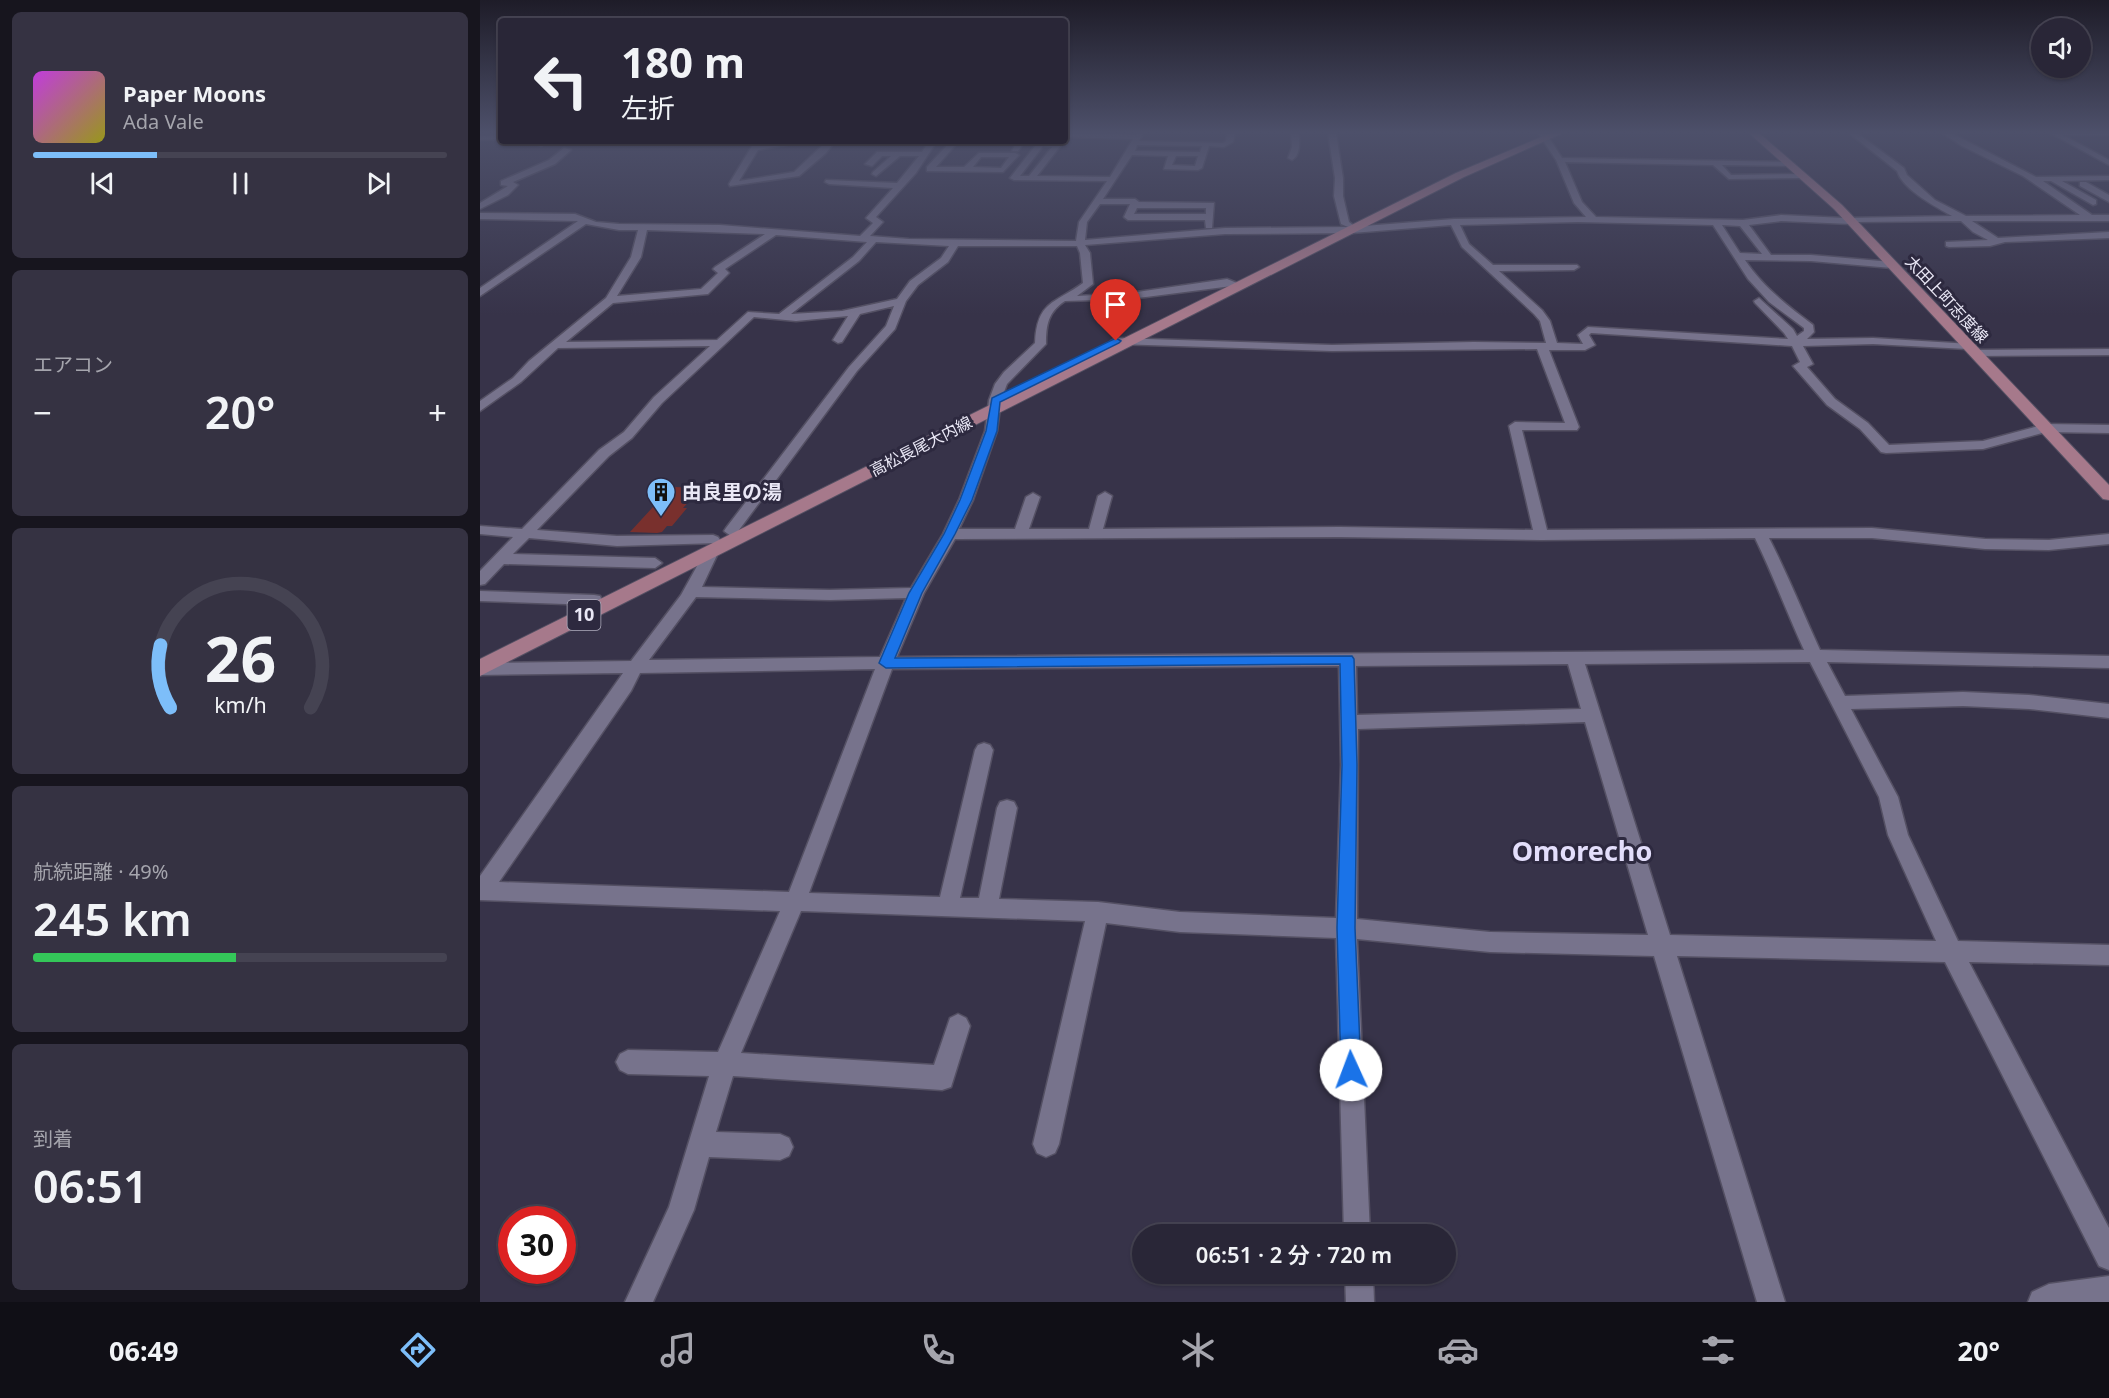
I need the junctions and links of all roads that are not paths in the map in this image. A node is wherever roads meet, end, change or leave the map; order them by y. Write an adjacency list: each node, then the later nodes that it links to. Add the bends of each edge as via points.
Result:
1 (504, 194): 14 (street)
2 (891, 194): 32 (street, via 870,218 879,222)
3 (1102, 194): 11 (street)
4 (1337, 194): 27 (street)
5 (1418, 194): 27 (main road, 高松長尾大内線 / 10)
6 (1574, 194): 20 (street)
7 (1823, 194): 22 (main road, 太田上町志度線)
8 (1922, 194): 17 (street)
9 (2058, 194): 18 (street)
10 (2079, 194): 12 (street)
11 (1096, 201): 13 (street, via 1135,202); 35 (street, via 1083,222)
12 (2093, 202)
13 (1134, 205): 16 (street, via 1211,205); 16 (street, via 1128,217)
14 (480, 206)
15 (480, 216): 21 (street)
16 (1209, 217): 30 (street)
17 (1963, 218): 18 (street); 22 (street); 33 (street)
18 (2090, 218): 19 (street); 28 (street)
19 (2109, 218)
20 (1593, 219): 23 (street); 24 (street)
21 (586, 220): 26 (street); 42 (street)
22 (1850, 220): 25 (street, via 1781,218); 39 (main road, 太田上町志度線)
23 (1454, 222): 27 (street); 41 (street, via 1465,245)
24 (1716, 223): 25 (street); 37 (street)
25 (1743, 223): 38 (street)
26 (643, 228): 29 (street); 45 (street, via 636,256)
27 (1346, 229): 30 (street); 43 (main road, 高松長尾大内線 / 10, via 1232,283); 51 (main road, 高松長尾大内線 / 10)
28 (2109, 229)
29 (774, 232): 32 (street); 45 (street, via 718,269 724,273 704,292)
30 (1209, 232): 35 (street)
31 (2109, 235): 33 (street)
32 (869, 239): 34 (street); 49 (street, via 856,258)
33 (1996, 240): 36 (street)
34 (956, 242): 35 (street); 46 (street, via 945,260 914,283)
35 (1080, 244): 44 (street, via 1088,284)
36 (1949, 244)
37 (1734, 254): 38 (street); 52 (street, via 1766,293 1809,327 1809,332)
38 (1768, 258): 39 (street)
39 (1892, 265): 56 (main road, 太田上町志度線)
40 (1574, 267): 41 (street)
41 (1490, 268): 55 (street, via 1545,321)
42 (480, 293)
43 (1194, 294): 44 (street); 51 (main road, 高松長尾大内線 / 10)
44 (1058, 298): 58 (street, via 1045,314 1040,344 1008,374)
45 (610, 300): 54 (street)
46 (901, 301): 48 (street); 66 (street, via 891,327 853,369)
47 (1759, 302): 52 (street)
48 (856, 312): 49 (street, via 804,319); 50 (street)
49 (781, 317): 53 (street, via 752,314)
50 (838, 340)
51 (1124, 341): 55 (street, via 1332,348); 58 (main road, 高松長尾大内線 / 10)
52 (1796, 342): 55 (street, via 1588,330 1583,335 1588,346); 56 (street, via 1873,341); 60 (street, via 1807,364 1799,366 1831,402 1886,448 1983,445)
53 (720, 343): 54 (street); 71 (street, via 658,400 628,435 604,453)
54 (557, 345): 59 (street)
55 (1548, 347): 72 (street, via 1573,427 1515,426)
56 (1971, 349): 57 (street); 60 (main road, 太田上町志度線)
57 (2109, 352)
58 (994, 405): 66 (main road, 高松長尾大内線 / 10); 68 (street, via 992,431); 74 (main road, 高松長尾大内線 / 10)
59 (480, 407)
60 (2046, 428): 61 (street); 62 (main road, 太田上町志度線)
61 (2109, 429)
62 (2109, 495)
63 (1105, 496): 67 (street)
64 (1033, 498): 69 (street)
65 (480, 530): 71 (street)
66 (731, 531): 74 (main road, 高松長尾大内線 / 10)
67 (1095, 533): 69 (street); 72 (street)
68 (950, 534): 69 (street); 79 (street)
69 (1020, 534)
70 (1760, 534): 72 (street); 73 (street, via 1872,533 1985,544 2049,545); 83 (street)
71 (525, 535): 74 (street); 75 (street)
72 (1540, 535)
73 (2109, 538)
74 (712, 546): 78 (street, via 705,568); 81 (main road, 高松長尾大内線 / 10); 89 (main road, 高松長尾大内線 / 10)
75 (502, 559): 76 (street); 77 (street)
76 (655, 563)
77 (480, 580)
78 (689, 592): 79 (street); 88 (street, via 656,642)
79 (915, 593): 87 (street)
80 (480, 596): 81 (street)
81 (594, 600): 82 (main road, 高松長尾大内線 / 10)
82 (480, 656)
83 (1815, 656): 85 (street); 86 (street); 90 (street)
84 (1347, 659): 85 (street); 87 (street); 93 (street)
85 (1575, 659): 92 (street)
86 (2109, 662)
87 (886, 663): 88 (street); 97 (street)
88 (633, 666): 89 (street); 96 (street, via 626,686)
89 (480, 669)
90 (1839, 703): 91 (street, via 1963,699); 103 (street, via 1888,798 1899,835)
91 (2109, 711)
92 (1592, 715): 93 (street); 102 (street)
93 (1349, 722): 101 (street)
94 (984, 750): 98 (street)
95 (1007, 808): 99 (street)
96 (480, 891): 97 (street)
97 (795, 901): 98 (street); 107 (street)
98 (948, 906): 99 (street)
99 (987, 908): 100 (street)
100 (1098, 912): 101 (street, via 1180,922); 109 (street)
101 (1346, 928): 102 (street, via 1490,942); 111 (street)
102 (1662, 946): 103 (street); 117 (street)
103 (1952, 953): 104 (street); 112 (street)
104 (2109, 955)
105 (958, 1026): 107 (street, via 942,1078)
106 (628, 1062): 107 (street)
107 (725, 1064): 108 (street)
108 (700, 1144): 110 (street); 115 (street, via 681,1210)
109 (1046, 1144)
110 (780, 1147)
111 (1357, 1224)
112 (2109, 1256)
113 (1359, 1284): 116 (street)
114 (2109, 1290): 118 (street)
115 (639, 1302)
116 (1360, 1302)
117 (1771, 1302)
118 (2042, 1302)

